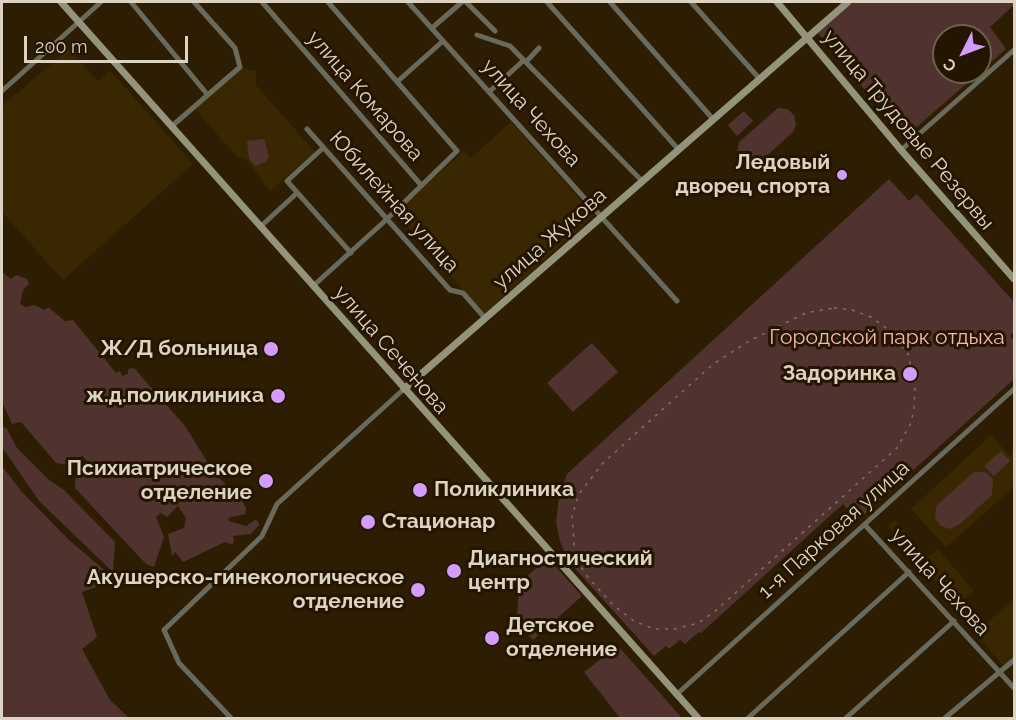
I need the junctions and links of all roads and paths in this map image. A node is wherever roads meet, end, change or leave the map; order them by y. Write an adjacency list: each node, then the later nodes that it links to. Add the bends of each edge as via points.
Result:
1 (61, 2): 14 (main road, улица Сеченова)
2 (102, 2): 14 (street)
3 (131, 2): 27 (street)
4 (194, 2): 27 (street, via 239,57 240,67)
5 (262, 2): 35 (street, улица Комарова)
6 (328, 2): 24 (street)
7 (408, 2): 15 (street, улица Чехова)
8 (464, 2): 15 (street); 16 (street)
9 (547, 2): 32 (street)
10 (610, 2): 28 (street)
11 (691, 2): 23 (street)
12 (777, 2): 18 (main road, улица Трудовые Резервы)
13 (848, 2): 18 (main road, улица Жукова)
14 (79, 21): 25 (street); 29 (main road, улица Сеченова)
15 (432, 28): 19 (street, улица Чехова)
16 (495, 31)
17 (477, 35): 22 (street, via 510,46)
18 (806, 35): 23 (main road, улица Жукова); 33 (main road, улица Трудовые Резервы)
19 (443, 41): 24 (street); 26 (street, улица Чехова)
20 (539, 48): 22 (street)
21 (1014, 50): 33 (street)
22 (525, 61): 26 (street); 34 (street)
23 (758, 77): 28 (main road, улица Жукова)
24 (398, 81): 35 (street, via 457,151)
25 (2, 91)
26 (489, 92): 37 (street, улица Чехова)
27 (207, 94): 29 (street)
28 (712, 118): 32 (main road, улица Жукова)
29 (172, 126): 39 (main road, улица Сеченова)
30 (307, 129): 31 (street, Юбилейная улица)
31 (323, 148): 36 (street, via 287,181); 38 (street, Юбилейная улица)
32 (678, 149): 34 (main road, улица Жукова)
33 (901, 150): 41 (main road, улица Трудовые Резервы)
34 (642, 181): 37 (main road, улица Жукова)
35 (421, 185): 38 (street)
36 (297, 193): 39 (street); 40 (street)
37 (602, 216): 43 (street, улица Чехова); 44 (main road, улица Жукова)
38 (386, 220): 40 (street); 44 (street, Юбилейная улица, via 450,290 463,292)
39 (261, 227): 42 (main road, улица Сеченова)
40 (351, 253): 42 (street)
41 (1014, 279)
42 (313, 286): 45 (main road, улица Сеченова)
43 (677, 301)
44 (485, 318): 45 (main road, улица Жукова)
45 (404, 389): 53 (main road, улица Сеченова); 54 (street, улица Жукова, via 277,504 262,536 164,630 179,663)
46 (1014, 389): 47 (street, 1-я Парковая улица)
47 (865, 525): 48 (street, улица Чехова); 53 (street, 1-я Парковая улица)
48 (909, 572): 49 (street, улица Чехова); 56 (street)
49 (954, 621): 51 (street, улица Чехова); 57 (street)
50 (1014, 660): 51 (street)
51 (999, 671): 52 (street, улица Чехова); 58 (street)
52 (1014, 688)
53 (676, 695): 55 (main road, улица Сеченова)
54 (231, 718)
55 (698, 718)
56 (747, 718)
57 (846, 718)
58 (945, 718)

